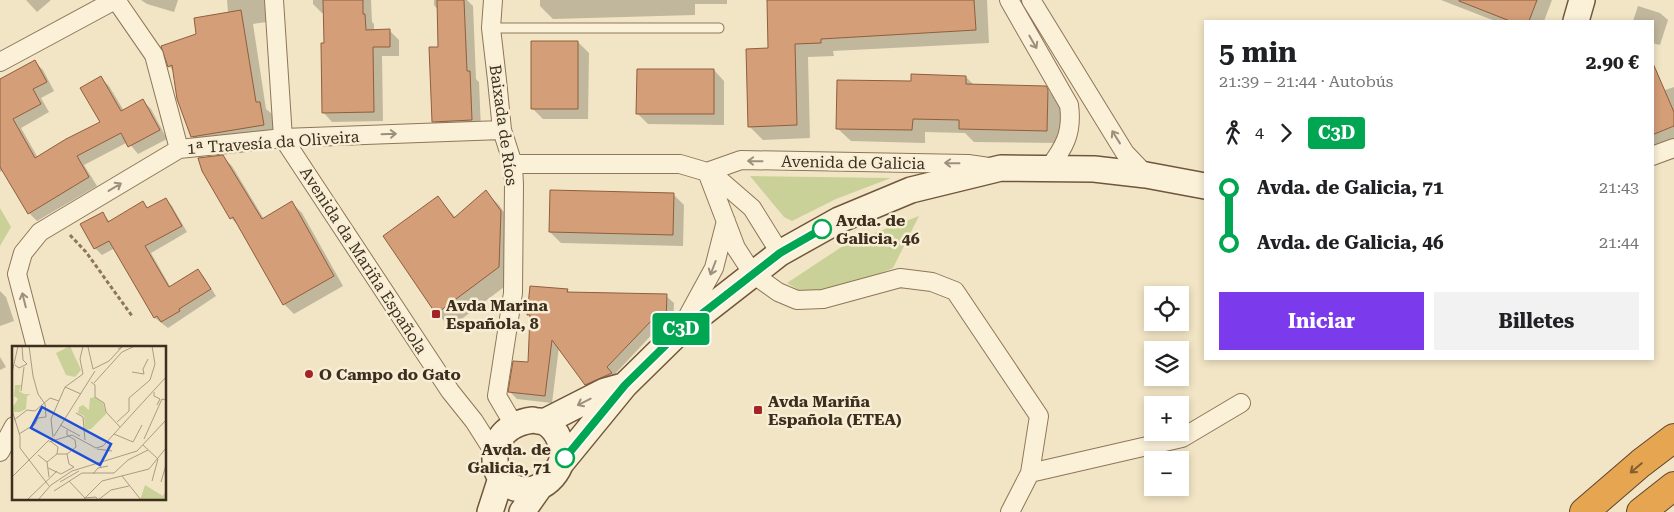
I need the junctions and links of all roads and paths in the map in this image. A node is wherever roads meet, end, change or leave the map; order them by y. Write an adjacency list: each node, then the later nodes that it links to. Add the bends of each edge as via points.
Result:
1 (116, 0): 10 (street); 14 (street, via 154,55)
2 (274, 0): 12 (street, Avenida da Mariña Española)
3 (493, 0): 8 (street, Baixada de Ríos)
4 (1009, 0): 18 (street, one-way to 18, via 1069,105 1069,133 1062,150)
5 (1031, 0): 20 (street, one-way to 5, via 1125,153)
6 (1582, 0): 7 (main road)
7 (1576, 20)
8 (491, 28): 9 (lane); 11 (street, Baixada de Ríos)
9 (719, 28)
10 (0, 62)
11 (502, 130): 12 (street, 1ª Travesía da Oliveira, one-way to 11); 16 (street, Baixada de Ríos)
12 (283, 138): 14 (street, 1ª Travesía da Oliveira); 31 (street, Avenida da Mariña Española, via 450,391)
13 (1674, 148): 15 (street)
14 (179, 149): 23 (street, 1ª Travesía da Oliveira, one-way to 14)
15 (1654, 155)
16 (513, 164): 19 (street, via 680,164); 33 (street, Baixada de Ríos, via 513,293 497,396)
17 (1001, 168): 18 (main road, Avenida de Galicia); 19 (street, Avenida de Galicia, one-way to 19, via 968,164 741,160); 24 (main road, Avenida de Galicia, via 911,190 839,220)
18 (1048, 169): 20 (main road, Avenida de Galicia, via 1094,169)
19 (706, 172): 22 (street); 24 (street, via 752,208)
20 (1146, 176): 21 (main road, Avenida de Galicia)
21 (1204, 186)
22 (726, 221): 25 (street, via 736,248); 27 (street, Avenida de Galicia, one-way to 27, via 714,268)
23 (57, 222): 26 (path, via 86,252); 28 (street, 1ª Travesía da Oliveira, one-way to 23, via 17,274 24,253 40,232)
24 (780, 253): 25 (main road, Avenida de Galicia)
25 (753, 274): 27 (main road, Avenida de Galicia); 39 (street, via 778,292 797,300 823,298 900,278 932,282 955,291 1039,416)
26 (132, 316)
27 (680, 331): 29 (main road, Avenida de Galicia)
28 (36, 346)
29 (625, 385): 32 (main road, Avenida de Galicia, one-way to 32, via 605,391); 38 (main road, Avenida de Galicia)
30 (1241, 403): 39 (street, via 1182,438)
31 (474, 420): 33 (street); 37 (street, Avenida da Mariña Española)
32 (544, 422): 33 (main road, via 533,420); 38 (main road, via 558,437)
33 (510, 428): 37 (main road, via 497,442)
34 (12, 430): 36 (street)
35 (1674, 438): 46 (highway, one-way to 46)
36 (0, 452)
37 (495, 454): 40 (main road, via 497,471)
38 (562, 462): 41 (main road, via 552,478)
39 (1030, 473): 45 (street)
40 (502, 478): 41 (main road, via 522,489); 43 (main road)
41 (539, 488): 44 (main road)
42 (1661, 498): 47 (highway)
43 (490, 512)
44 (522, 512)
45 (1010, 512)
46 (1584, 512)
47 (1642, 512)

